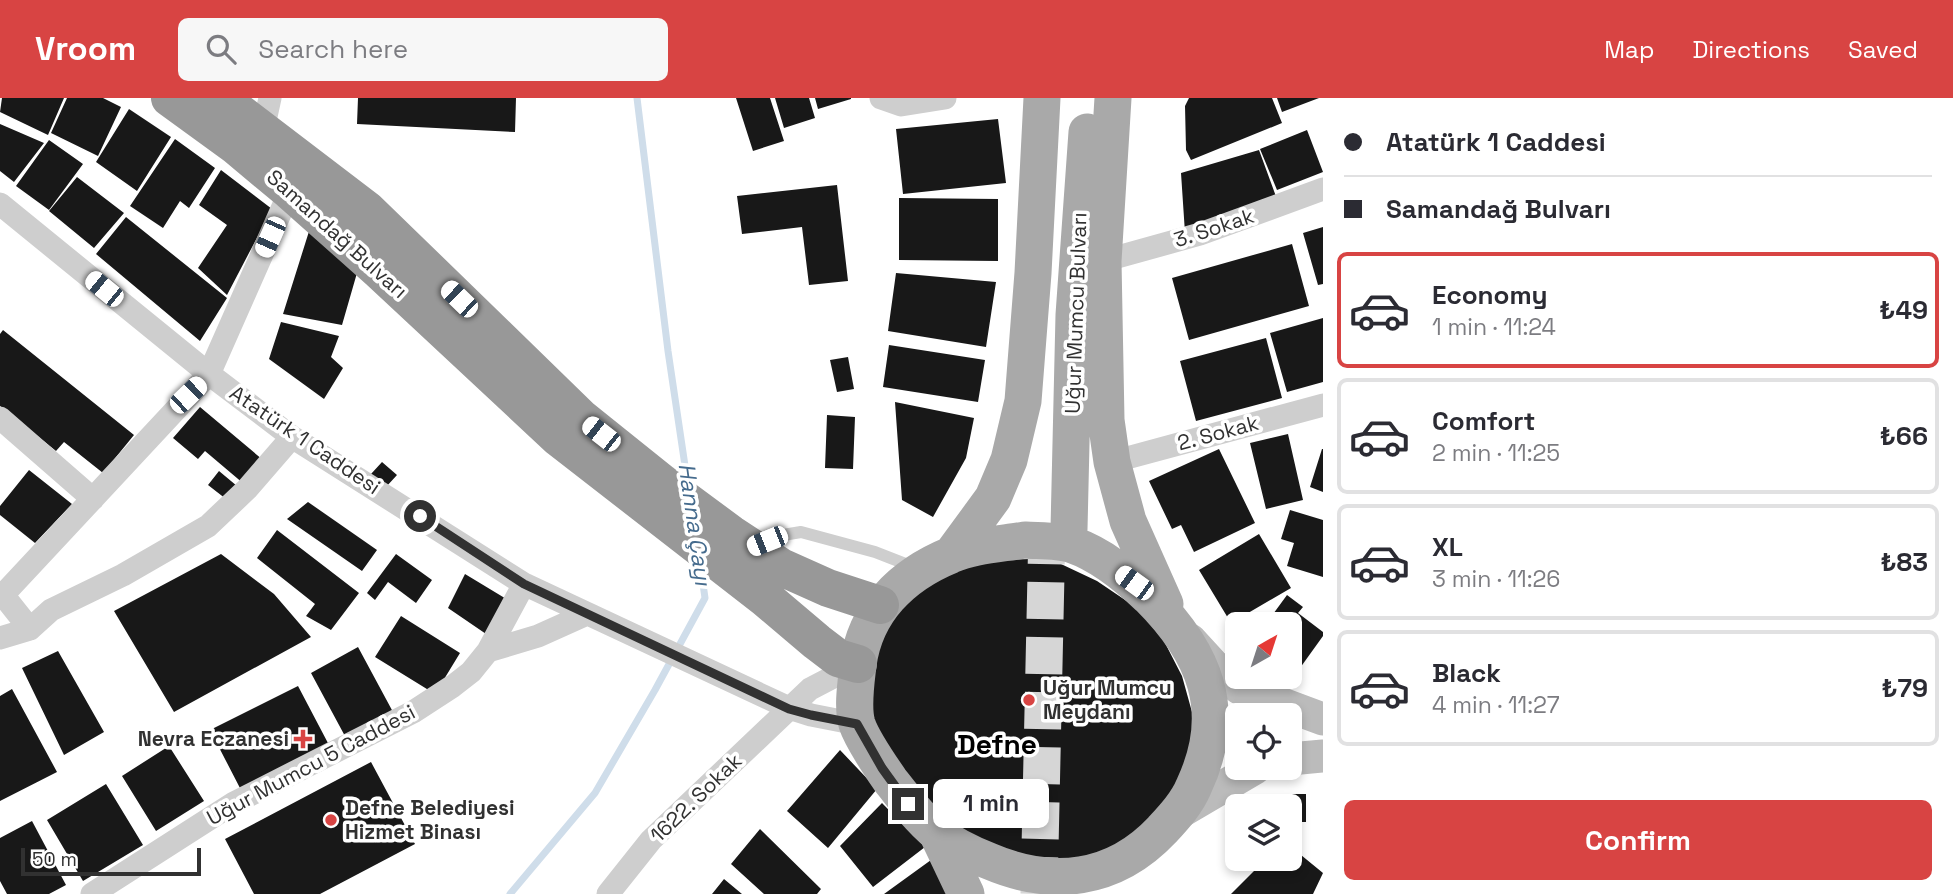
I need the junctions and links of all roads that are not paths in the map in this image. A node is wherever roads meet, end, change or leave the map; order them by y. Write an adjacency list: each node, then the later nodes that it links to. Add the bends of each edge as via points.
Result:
1 (170, 98): 11 (highway, Samandağ Bulvarı)
2 (220, 98): 9 (highway, Samandağ Bulvarı)
3 (881, 98): 4 (street, via 901,105)
4 (945, 98)
5 (1042, 98): 21 (main road, via 1023,401 1009,460 993,498)
6 (1065, 98): 7 (main road, Uğur Mumcu Bulvarı, via 1053,291 1058,528)
7 (1088, 98)
8 (1113, 98): 13 (main road)
9 (266, 114): 17 (highway, Samandağ Bulvarı, via 367,210)
10 (1323, 189): 13 (street, 3. Sokak, via 1200,234)
11 (290, 191): 14 (street); 17 (highway, Samandağ Bulvarı)
12 (0, 204): 14 (street, Atatürk 1 Caddesi)
13 (1103, 261): 19 (main road, via 1106,420)
14 (209, 374): 18 (street, Atatürk 1 Caddesi); 20 (street)
15 (1323, 405): 19 (street, 2. Sokak)
16 (0, 418): 20 (street)
17 (570, 428): 22 (highway, Samandağ Bulvarı); 22 (highway, Samandağ Bulvarı, via 662,483)
18 (292, 437): 23 (street, Atatürk 1 Caddesi); 28 (street, via 208,526 51,610)
19 (1112, 462): 27 (main road, via 1128,521)
20 (93, 499): 24 (street)
21 (937, 563): 22 (lane, via 802,532 783,535); 25 (main road); 27 (main road, via 1025,540 1071,544 1098,556 1134,583)
22 (766, 571): 25 (highway, Samandağ Bulvarı); 31 (highway, Samandağ Bulvarı, via 838,657)
23 (524, 584): 26 (street, Atatürk 1 Caddesi); 30 (street, Uğur Mumcu 5 Caddesi)
24 (2, 593): 28 (street)
25 (880, 605): 31 (main road, via 861,646)
26 (587, 614): 30 (street); 32 (street, Atatürk 1 Caddesi)
27 (1172, 621): 33 (main road, via 1239,688); 38 (main road, via 1193,651 1209,694 1210,738 1203,767)
28 (30, 629): 29 (street)
29 (0, 638)
30 (488, 651): 40 (street, Uğur Mumcu 5 Caddesi, via 471,672 413,712 234,803)
31 (859, 664): 32 (street, via 818,684); 34 (main road)
32 (789, 709): 34 (street, Atatürk 1 Caddesi); 41 (street, 1622. Sokak, via 651,840)
33 (1323, 719)
34 (857, 724): 39 (main road, via 908,804)
35 (1323, 756): 36 (main road)
36 (1302, 758)
37 (1235, 780): 38 (main road)
38 (1175, 816): 39 (main road, via 1128,859 1104,870 1067,877 1009,870); 43 (main road)
39 (937, 833): 42 (main road)
40 (92, 894)
41 (608, 894)
42 (966, 894)
43 (1121, 894)

